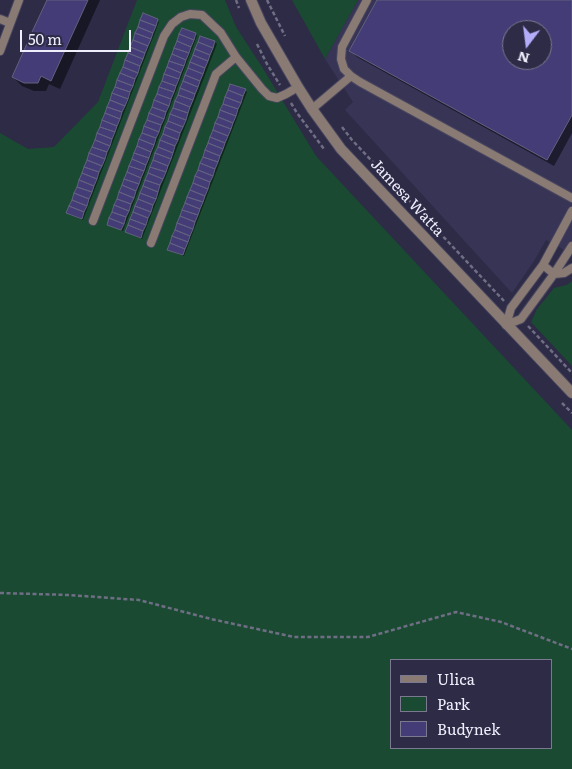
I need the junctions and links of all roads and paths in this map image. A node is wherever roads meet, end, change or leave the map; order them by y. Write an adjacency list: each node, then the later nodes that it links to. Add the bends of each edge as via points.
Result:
1 (20, 0): 6 (lane)
2 (251, 0): 11 (street, Jamesa Watta)
3 (267, 0): 7 (path)
4 (367, 0): 10 (lane, via 342,47 344,69)
5 (0, 19): 6 (lane)
6 (10, 22): 8 (lane)
7 (286, 38)
8 (0, 52)
9 (236, 57): 11 (lane, via 269,96 277,98); 16 (lane, via 221,33 202,15 190,14 172,24 164,36); 17 (lane, via 216,74)
10 (351, 76): 12 (lane); 14 (lane)
11 (298, 87): 12 (street, Jamesa Watta)
12 (312, 109): 24 (street, Jamesa Watta, via 341,149)
13 (338, 122): 22 (path)
14 (572, 198)
15 (572, 210): 19 (lane)
16 (93, 221)
17 (151, 243)
18 (572, 246): 21 (lane)
19 (543, 265): 21 (lane); 22 (lane)
20 (572, 268): 21 (lane)
21 (554, 274): 23 (lane)
22 (511, 308): 24 (lane)
23 (521, 319): 24 (lane); 25 (path)
24 (506, 325): 26 (street, Jamesa Watta)
25 (572, 373)
26 (572, 393)
27 (0, 593): 28 (path, via 139,600 294,637 368,637 456,612 501,622)
28 (572, 649)

